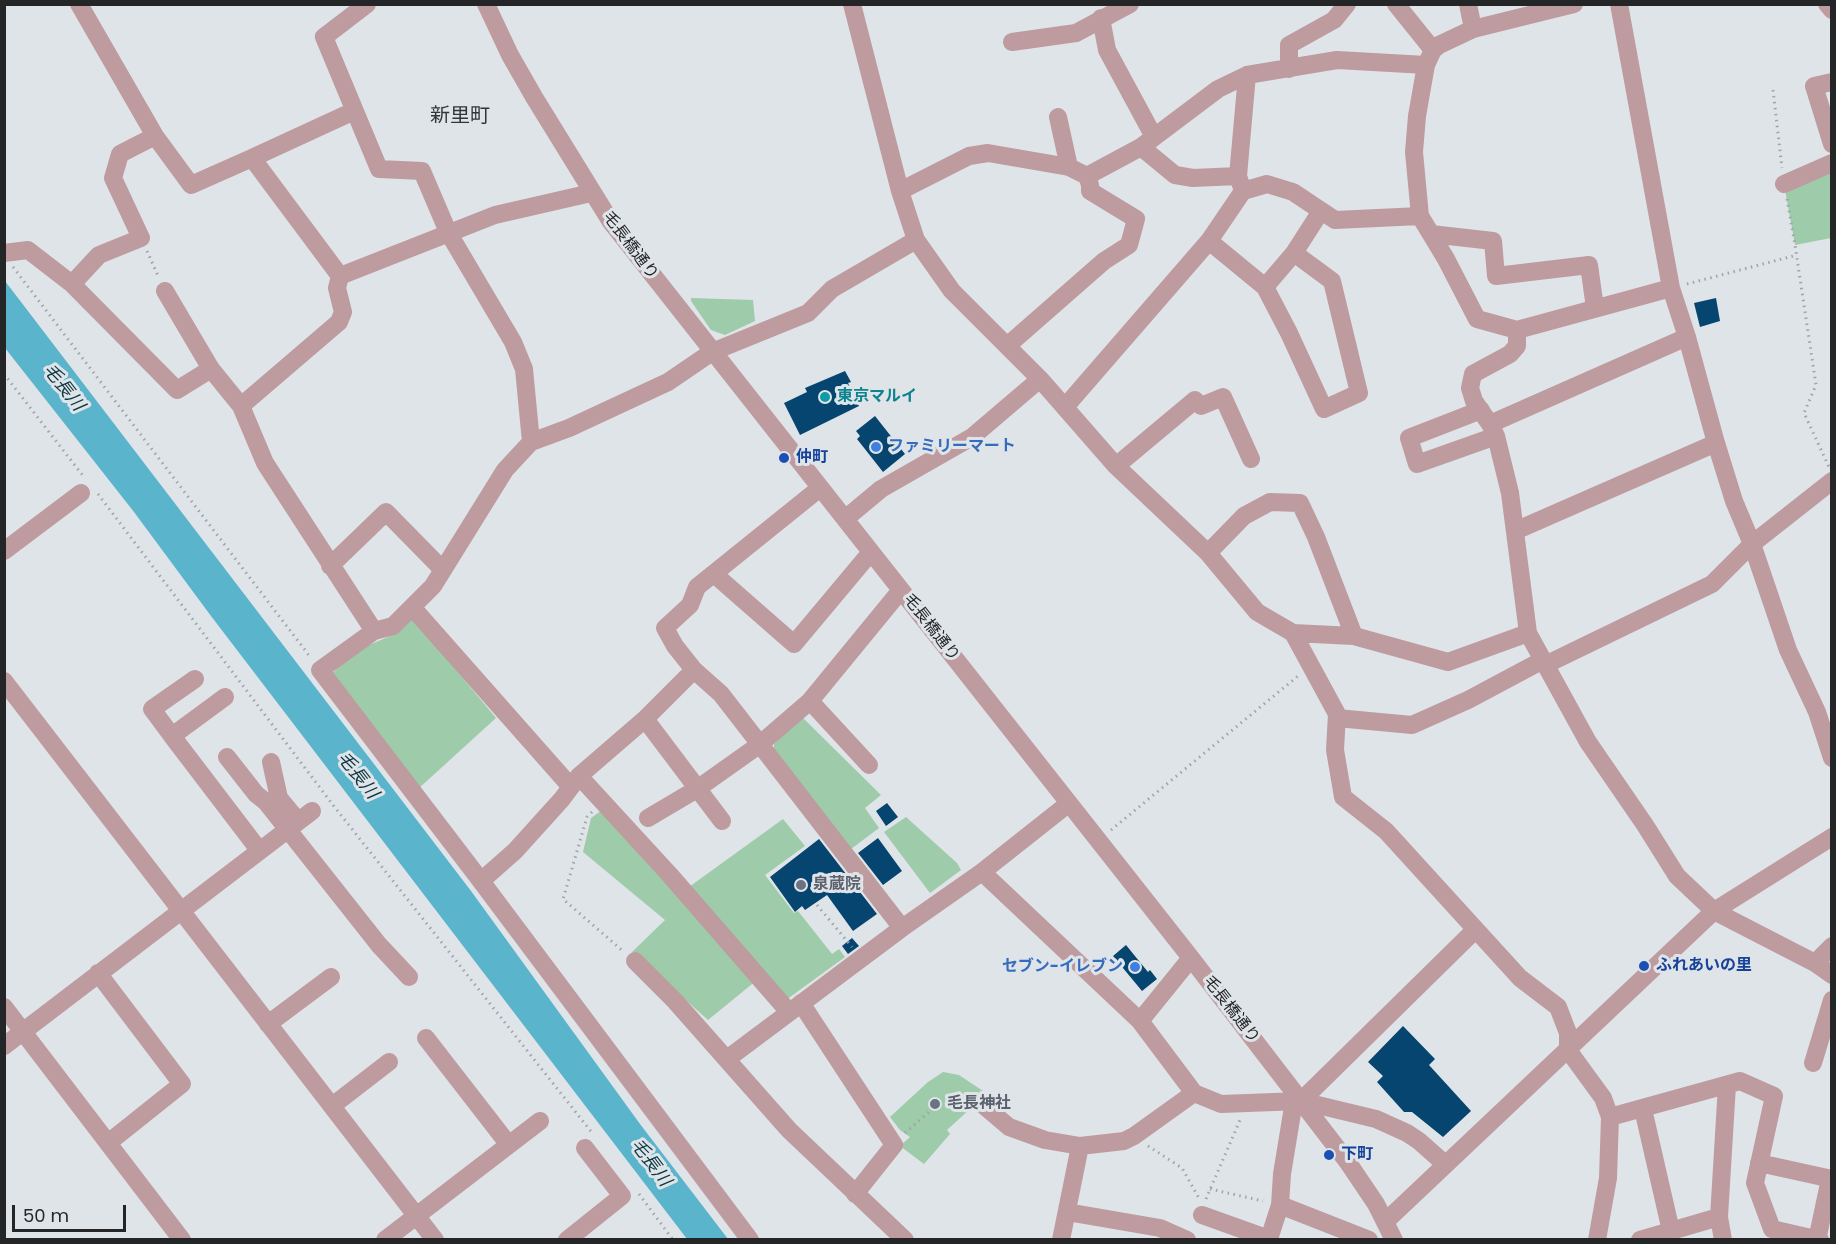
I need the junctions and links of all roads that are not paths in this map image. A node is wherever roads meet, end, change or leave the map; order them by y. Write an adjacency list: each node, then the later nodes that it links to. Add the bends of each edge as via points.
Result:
1 (79, 4): 22 (street)
2 (367, 4): 20 (street, via 324,37)
3 (486, 4): 32 (street, 毛長橋通り, via 510,55)
4 (852, 4): 31 (street)
5 (1130, 4): 13 (street)
6 (1347, 4): 17 (street, via 1334,20 1289,45)
7 (1396, 4): 16 (street)
8 (1468, 4): 14 (street)
9 (1574, 4): 14 (street)
10 (1619, 4): 44 (street)
11 (1827, 4): 12 (street)
12 (1832, 10)
13 (1101, 18): 15 (street, via 1076,33); 23 (street, via 1107,50)
14 (1473, 29): 16 (street, via 1439,45)
15 (1012, 42)
16 (1430, 58): 17 (street, via 1337,60); 34 (street, via 1417,116 1414,152)
17 (1289, 69): 18 (street)
18 (1247, 75): 23 (street, via 1218,89); 29 (street)
19 (1832, 82): 24 (street, via 1814,86)
20 (354, 111): 25 (street); 35 (street, via 379,168 422,171)
21 (1058, 117): 27 (street)
22 (155, 136): 25 (street, via 191,185); 42 (street, via 120,154 112,178 141,238 99,255)
23 (1147, 142): 28 (street); 29 (street, via 1175,175)
24 (1832, 144)
25 (252, 158): 41 (street)
26 (1832, 163): 30 (street)
27 (1069, 167): 28 (street); 31 (street, via 988,153 969,156)
28 (1087, 176): 49 (street, via 1090,191 1136,219 1129,245 1104,261)
29 (1241, 183): 33 (street, via 1267,184 1293,192); 38 (street)
30 (1784, 184)
31 (900, 191): 37 (street)
32 (591, 193): 35 (street, via 495,215); 50 (street, 毛長橋通り)
33 (1321, 211): 34 (street, via 1335,220); 39 (street)
34 (1420, 216): 36 (street)
35 (448, 232): 41 (street); 56 (street, via 513,342 524,369)
36 (1431, 234): 46 (street, via 1493,241 1496,276 1589,265); 47 (street, via 1477,319)
37 (916, 240): 49 (street, via 952,291); 50 (street, via 832,290 808,313)
38 (1209, 241): 43 (street); 54 (street)
39 (1294, 253): 43 (street); 43 (street, via 1332,281 1359,393 1324,409)
40 (8, 259): 42 (street, via 28,250)
41 (340, 276): 53 (street, via 343,312 339,322)
42 (72, 284): 51 (street, via 177,390)
43 (1264, 287)
44 (1671, 288): 46 (street); 48 (street)
45 (165, 291): 51 (street)
46 (1595, 308): 47 (street)
47 (1516, 330): 55 (street, via 1517,346 1510,354 1473,374 1470,388)
48 (1687, 337): 55 (street); 57 (street)
49 (1006, 346): 52 (street)
50 (712, 352): 56 (street, via 668,382); 61 (street, 毛長橋通り)
51 (211, 369): 53 (street)
52 (1040, 379): 54 (street); 63 (street, via 972,436 881,489)
53 (241, 406): 69 (street, via 265,464)
54 (1065, 407): 59 (street)
55 (1489, 423): 64 (street, via 1510,493)
56 (531, 442): 70 (street, via 505,470)
57 (1716, 443): 64 (street); 65 (street)
58 (1251, 459): 59 (street, via 1223,398 1201,406 1195,400)
59 (1116, 466): 68 (street)
60 (1832, 481): 65 (street)
61 (820, 488): 63 (street, 毛長橋通り); 71 (street)
62 (90, 491): 66 (street)
63 (845, 519): 67 (street, 毛長橋通り)
64 (1515, 531): 76 (street)
65 (1752, 544): 78 (street, via 1712,584); 88 (street, via 1788,650 1817,712)
66 (4, 550)
67 (871, 552): 71 (street, via 794,644); 72 (street, 毛長橋通り)
68 (1208, 554): 75 (street, via 1257,612); 77 (street, via 1245,516 1270,502 1300,504)
69 (330, 566): 70 (street, via 386,512); 74 (street)
70 (443, 570): 73 (street)
71 (714, 574): 79 (street, via 697,587 690,605 666,628)
72 (901, 590): 83 (street); 94 (street, 毛長橋通り)
73 (412, 608): 74 (street, via 393,626); 92 (street)
74 (374, 631): 101 (street, via 320,670)
75 (1293, 633): 77 (street); 85 (street)
76 (1528, 633): 77 (street, via 1448,662); 78 (street)
77 (1354, 636)
78 (1544, 662): 85 (street, via 1412,725); 103 (street, via 1588,742 1677,876)
79 (694, 670): 84 (street); 87 (street, via 721,694)
80 (195, 679): 86 (street, via 152,709)
81 (8, 693): 102 (street)
82 (225, 697): 86 (street)
83 (810, 701): 87 (street); 91 (street)
84 (645, 718): 92 (street); 93 (street)
85 (1337, 718): 105 (street, via 1335,750 1343,797 1386,831)
86 (172, 736): 99 (street)
87 (759, 745): 93 (street); 104 (street)
88 (1832, 758)
89 (271, 762): 96 (street, via 279,798)
90 (239, 764): 96 (street, via 256,794)
91 (869, 765)
92 (575, 781): 101 (street, via 515,851); 116 (street, via 603,802)
93 (697, 789): 95 (street); 97 (street)
94 (1068, 804): 100 (street); 107 (street, 毛長橋通り)
95 (648, 818)
96 (299, 821): 99 (street); 113 (street, via 379,945)
97 (722, 822)
98 (1832, 837): 103 (street)
99 (259, 850): 102 (street)
100 (982, 872): 104 (street); 117 (street)
101 (481, 881): 152 (street)
102 (181, 911): 110 (street); 118 (street)
103 (1714, 911): 109 (street); 122 (street)
104 (902, 928): 116 (street)
105 (1475, 930): 122 (street, via 1520,978 1558,1007 1568,1034); 128 (street)
106 (1832, 946): 109 (street)
107 (1191, 958): 117 (street); 128 (street, 毛長橋通り)
108 (635, 961): 123 (street)
109 (1815, 963): 111 (street)
110 (98, 973): 119 (street); 135 (street, via 182,1084)
111 (1832, 975)
112 (332, 977): 118 (street)
113 (409, 977)
114 (1832, 1000): 125 (street)
115 (4, 1007): 119 (street)
116 (795, 1007): 123 (street); 141 (street, via 894,1144)
117 (1140, 1021): 127 (street)
118 (268, 1024): 130 (street)
119 (24, 1031): 121 (street); 135 (street)
120 (426, 1038): 136 (street)
121 (4, 1046)
122 (1568, 1050): 132 (street, via 1603,1098); 139 (street)
123 (728, 1059): 141 (street, via 789,1130)
124 (389, 1062): 130 (street)
125 (1813, 1063)
126 (1727, 1085): 131 (street); 138 (street, via 1740,1081 1774,1096); 145 (street)
127 (1194, 1093): 128 (street, via 1221,1104); 137 (street, via 1134,1136)
128 (1298, 1101): 139 (street, via 1386,1124 1419,1141); 142 (street, via 1282,1174); 146 (street, 毛長橋通り, via 1347,1161)
129 (982, 1104): 137 (street, via 1009,1127 1045,1140)
130 (332, 1106): 144 (street)
131 (1642, 1109): 132 (street); 147 (street)
132 (1610, 1117): 158 (street, via 1608,1178)
133 (540, 1121): 136 (street)
134 (589, 1141): 151 (street, via 622,1196)
135 (108, 1143): 148 (street)
136 (509, 1145): 144 (street)
137 (1080, 1146): 143 (street)
138 (1759, 1163): 140 (street); 161 (street, via 1755,1183 1772,1229)
139 (1445, 1164): 146 (street)
140 (1831, 1179): 161 (street)
141 (855, 1194): 153 (street)
142 (1280, 1205): 155 (street, via 1269,1239 1205,1203); 156 (street)
143 (1067, 1212): 154 (street); 155 (street, via 1160,1228)
144 (417, 1216): 149 (street); 150 (street)
145 (1719, 1217): 147 (street); 160 (street)
146 (1386, 1221): 157 (street, 毛長橋通り)
147 (1671, 1231): 159 (street)
148 (182, 1239)
149 (385, 1239)
150 (435, 1239)
151 (567, 1239)
152 (750, 1239)
153 (905, 1239)
154 (1061, 1239)
155 (1188, 1239)
156 (1370, 1239)
157 (1394, 1239)
158 (1597, 1239)
159 (1640, 1239)
160 (1723, 1239)
161 (1818, 1239)

